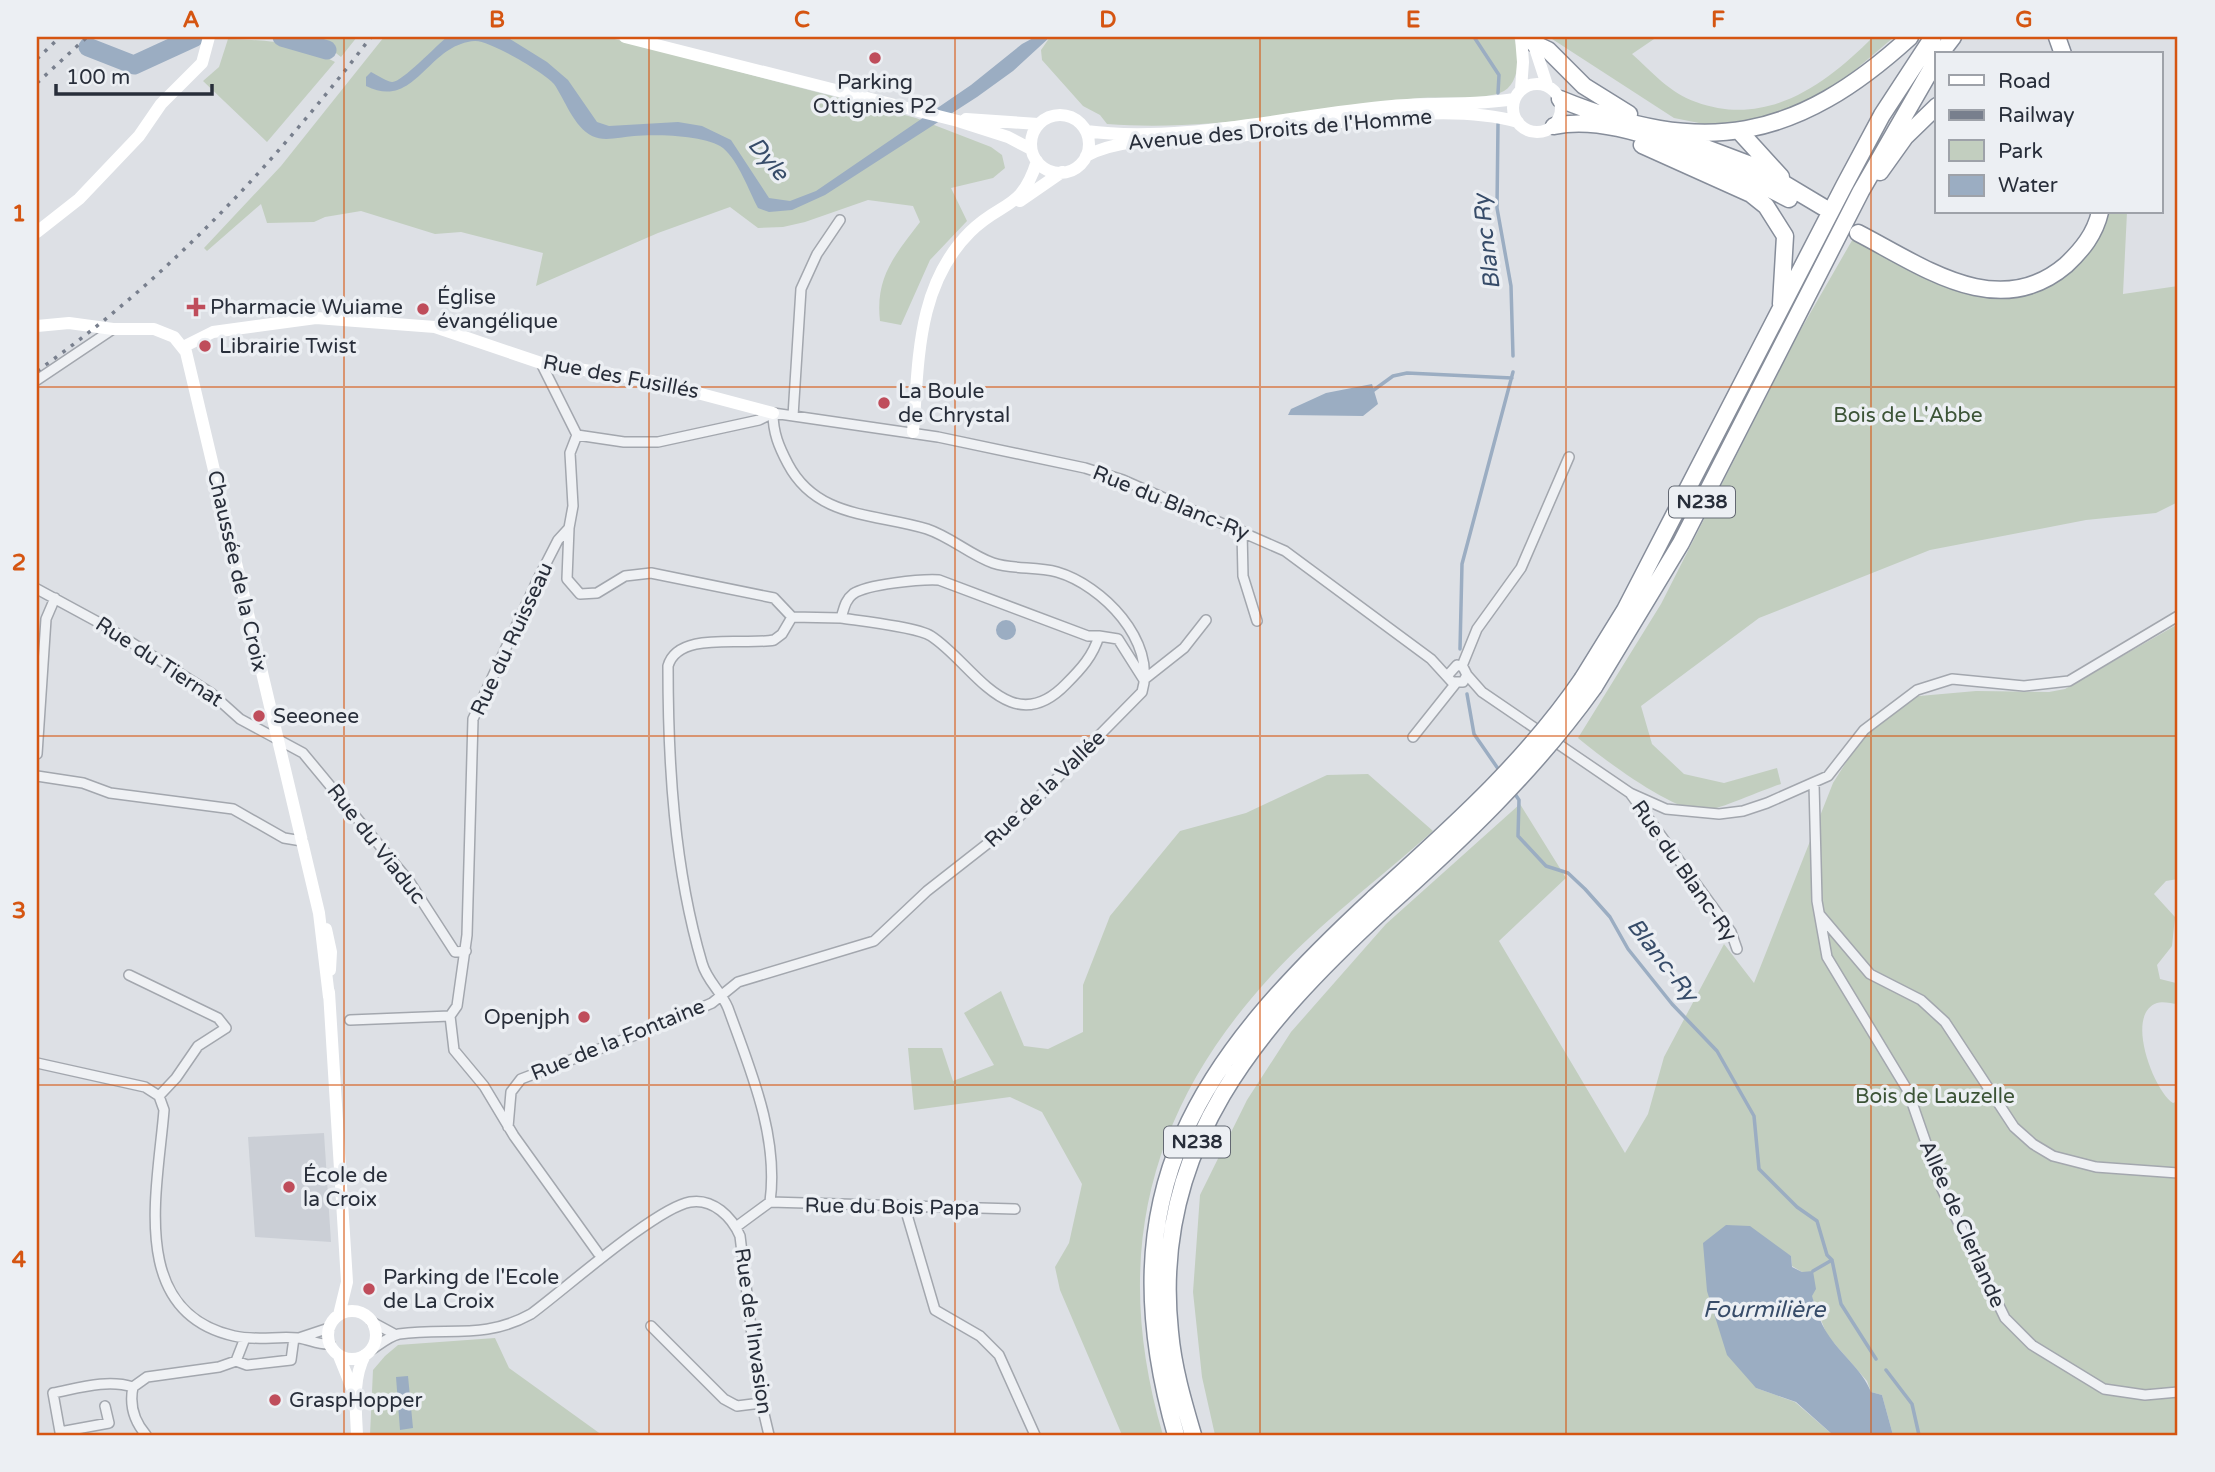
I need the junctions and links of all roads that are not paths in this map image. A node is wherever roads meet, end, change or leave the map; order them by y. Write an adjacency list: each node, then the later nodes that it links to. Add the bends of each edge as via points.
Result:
1 (209, 37): 31 (main road, via 202,63 161,104 139,136 79,199)
2 (625, 37): 13 (main road)
3 (1910, 37): 20 (highway, via 1833,97 1778,123)
4 (1933, 37): 32 (highway, N238, via 1882,115)
5 (1953, 37): 7 (highway)
6 (1528, 39): 9 (main road); 10 (main road); 15 (highway, via 1548,51 1584,86)
7 (1942, 52)
8 (1935, 62): 26 (highway, N238)
9 (1547, 85): 10 (main road, via 1533,83); 11 (main road)
10 (1517, 94): 14 (main road, via 1513,107); 19 (main road, Avenue des Droits de l'Homme, via 1475,105 1393,106 1221,128 1125,134)
11 (1560, 99): 15 (highway); 17 (main road, via 1562,108)
12 (1935, 108): 26 (highway)
13 (958, 121): 16 (main road); 21 (main road)
14 (1517, 122): 17 (main road, via 1539,132); 22 (main road, Avenue des Droits de l'Homme, via 1393,116 1223,138 1107,147)
15 (1641, 123): 20 (highway, via 1687,131); 25 (highway, via 1756,167)
16 (1038, 124): 19 (main road, via 1061,115 1076,120); 21 (main road)
17 (1554, 125): 18 (highway, via 1590,123)
18 (1616, 130): 25 (highway, via 1687,150 1821,210); 32 (highway, via 1628,140 1751,194 1766,206 1785,236 1779,292)
19 (1086, 131): 22 (main road)
20 (1740, 132): 25 (highway)
21 (1031, 149): 23 (main road)
22 (1086, 156): 24 (main road, via 1075,168)
23 (1037, 161): 24 (main road, via 1045,169); 27 (main road, via 1028,188)
24 (1062, 172): 27 (main road, via 1030,197)
25 (1794, 191)
26 (1861, 191): 56 (highway, N238, via 1681,544)
27 (1010, 204): 40 (main road, via 968,234 934,283 922,330)
28 (2090, 214): 29 (highway, via 2083,230 2056,260 2037,272 1990,281 1943,268 1859,230 1956,283 2007,290 2056,273 2088,241)
29 (2099, 214)
30 (840, 219): 39 (street, via 801,289)
31 (37, 232)
32 (1782, 308): 56 (highway, N238)
33 (37, 326): 34 (main road, via 69,323)
34 (113, 329): 35 (main road, via 154,329 174,337); 37 (street)
35 (183, 347): 36 (main road, Rue des Fusillés, via 213,332 316,318 435,327); 59 (main road, Chaussée de la Croix)
36 (541, 363): 38 (main road, Rue des Fusillés, via 644,379); 41 (street)
37 (37, 380)
38 (773, 413): 39 (street, Rue du Blanc-Ry); 41 (street, Rue du Blanc-Ry, via 658,442); 55 (street, via 776,439 790,467 820,500 848,513 927,529 996,564 1054,571 1083,584 1119,615 1142,655)
39 (793, 416): 40 (street, Rue du Blanc-Ry)
40 (914, 432): 44 (street, Rue du Blanc-Ry, via 1099,472)
41 (577, 435): 43 (street, Rue du Ruisseau, via 570,453 573,506)
42 (1569, 457): 54 (street, via 1521,568 1477,629)
43 (569, 528): 48 (street, via 567,579 580,594 597,593 634,573 656,573 774,598); 68 (street, Rue du Ruisseau, via 538,579 474,719)
44 (1242, 531): 51 (street, via 1243,576); 53 (street, Rue du Blanc-Ry, via 1290,554)
45 (37, 589): 46 (street, Rue du Tiernat)
46 (55, 598): 57 (street, via 46,619); 59 (street, Rue du Tiernat, via 211,693 240,719)
47 (2178, 616): 62 (street, Rue du Blanc-Ry, via 2069,681 2024,686 1952,679 1917,690 1864,730 1828,776)
48 (792, 617): 49 (street); 70 (street, via 774,640 688,644 673,656 668,677 677,848 700,955 712,987)
49 (841, 618): 52 (street, via 846,601 858,592 932,579 1088,636); 52 (street, via 929,634 990,692 1024,704 1045,702 1063,687 1094,653)
50 (1206, 620): 55 (street, Rue de la Vallée, via 1184,648)
51 (1257, 621)
52 (1099, 636): 55 (street, via 1118,639)
53 (1431, 659): 54 (street, Rue du Blanc-Ry); 54 (street, Rue du Blanc-Ry, via 1448,675)
54 (1460, 674): 58 (street); 63 (street, Rue du Blanc-Ry)
55 (1146, 680): 70 (street, Rue de la Vallée, via 1138,698 1010,826 927,891 874,941 745,979)
56 (1588, 682): 65 (highway, N238, bridge, via 1545,752 1502,799)
57 (39, 700): 60 (street)
58 (1413, 737)
59 (277, 741): 64 (main road, Chaussée de la Croix); 68 (street, Rue du Viaduc, via 303,753 410,881 455,952)
60 (37, 754)
61 (37, 776): 64 (street, via 83,783 110,793 233,808 284,838)
62 (1814, 785): 63 (street, Rue du Blanc-Ry, via 1743,811 1712,815 1665,809); 66 (street, Allée de Clerlande)
63 (1630, 793): 67 (street, Rue du Blanc-Ry, via 1731,932)
64 (302, 841): 82 (main road, Chaussée de la Croix, via 319,913 330,997)
65 (1379, 904): 103 (highway, N238, via 1295,974 1229,1051 1174,1156 1159,1212 1152,1286 1154,1336); 104 (highway, N238, via 1258,1039 1221,1093 1190,1157 1169,1242 1167,1286 1170,1332)
66 (1820, 915): 76 (street, via 1870,974 1921,1000 1945,1022 2014,1127 2033,1144 2053,1156 2095,1167); 95 (street, Allée de Clerlande, via 1829,961 1908,1091 1942,1189 2008,1322 2032,1345 2104,1388 2145,1395)
67 (1737, 949)
68 (466, 951): 71 (street, Rue du Ruisseau, via 457,1006)
69 (129, 975): 74 (street, via 218,1018 226,1028 198,1046)
70 (721, 993): 75 (street, Rue de la Fontaine, via 712,1003 666,1023 521,1079 511,1092); 77 (street, via 768,1131)
71 (450, 1016): 72 (street); 75 (street, via 454,1050 484,1086)
72 (350, 1020)
73 (37, 1063): 74 (street, via 145,1087)
74 (159, 1096): 88 (street, via 164,1110 155,1239 163,1277 176,1300 195,1318 220,1332)
75 (508, 1127): 81 (street)
76 (2178, 1173)
77 (769, 1202): 78 (street, Rue du Bois Papa); 80 (street)
78 (905, 1208): 79 (street, Rue du Bois Papa); 102 (street, via 935,1310 980,1336 999,1354)
79 (1015, 1209)
80 (736, 1227): 87 (street, via 718,1208 694,1201 679,1205 513,1324 484,1331); 97 (street, Rue de l'Invasion, via 744,1258)
81 (598, 1253)
82 (347, 1282): 83 (main road, Chaussée de la Croix); 84 (main road, Chaussée de la Croix)
83 (339, 1315): 84 (main road); 86 (main road)
84 (366, 1317): 87 (street); 91 (main road, via 376,1336)
85 (651, 1326): 97 (street, via 724,1399 737,1406)
86 (329, 1328): 89 (street); 90 (main road)
87 (396, 1335): 91 (street)
88 (244, 1338): 89 (street); 93 (street)
89 (296, 1338): 90 (street); 93 (street, via 291,1360 247,1365)
90 (330, 1344): 92 (main road)
91 (368, 1353): 92 (main road, via 357,1359); 96 (main road)
92 (339, 1356): 96 (main road)
93 (236, 1361): 94 (street, via 147,1377)
94 (133, 1388): 98 (street, via 104,1384 53,1394 61,1432 109,1423); 99 (street, via 133,1411)
95 (2178, 1392)
96 (356, 1400): 100 (main road)
97 (761, 1403): 101 (street, Rue de l'Invasion)
98 (105, 1406)
99 (146, 1435)
100 (357, 1435)
101 (769, 1435)
102 (1035, 1435)
103 (1176, 1435)
104 (1193, 1435)

